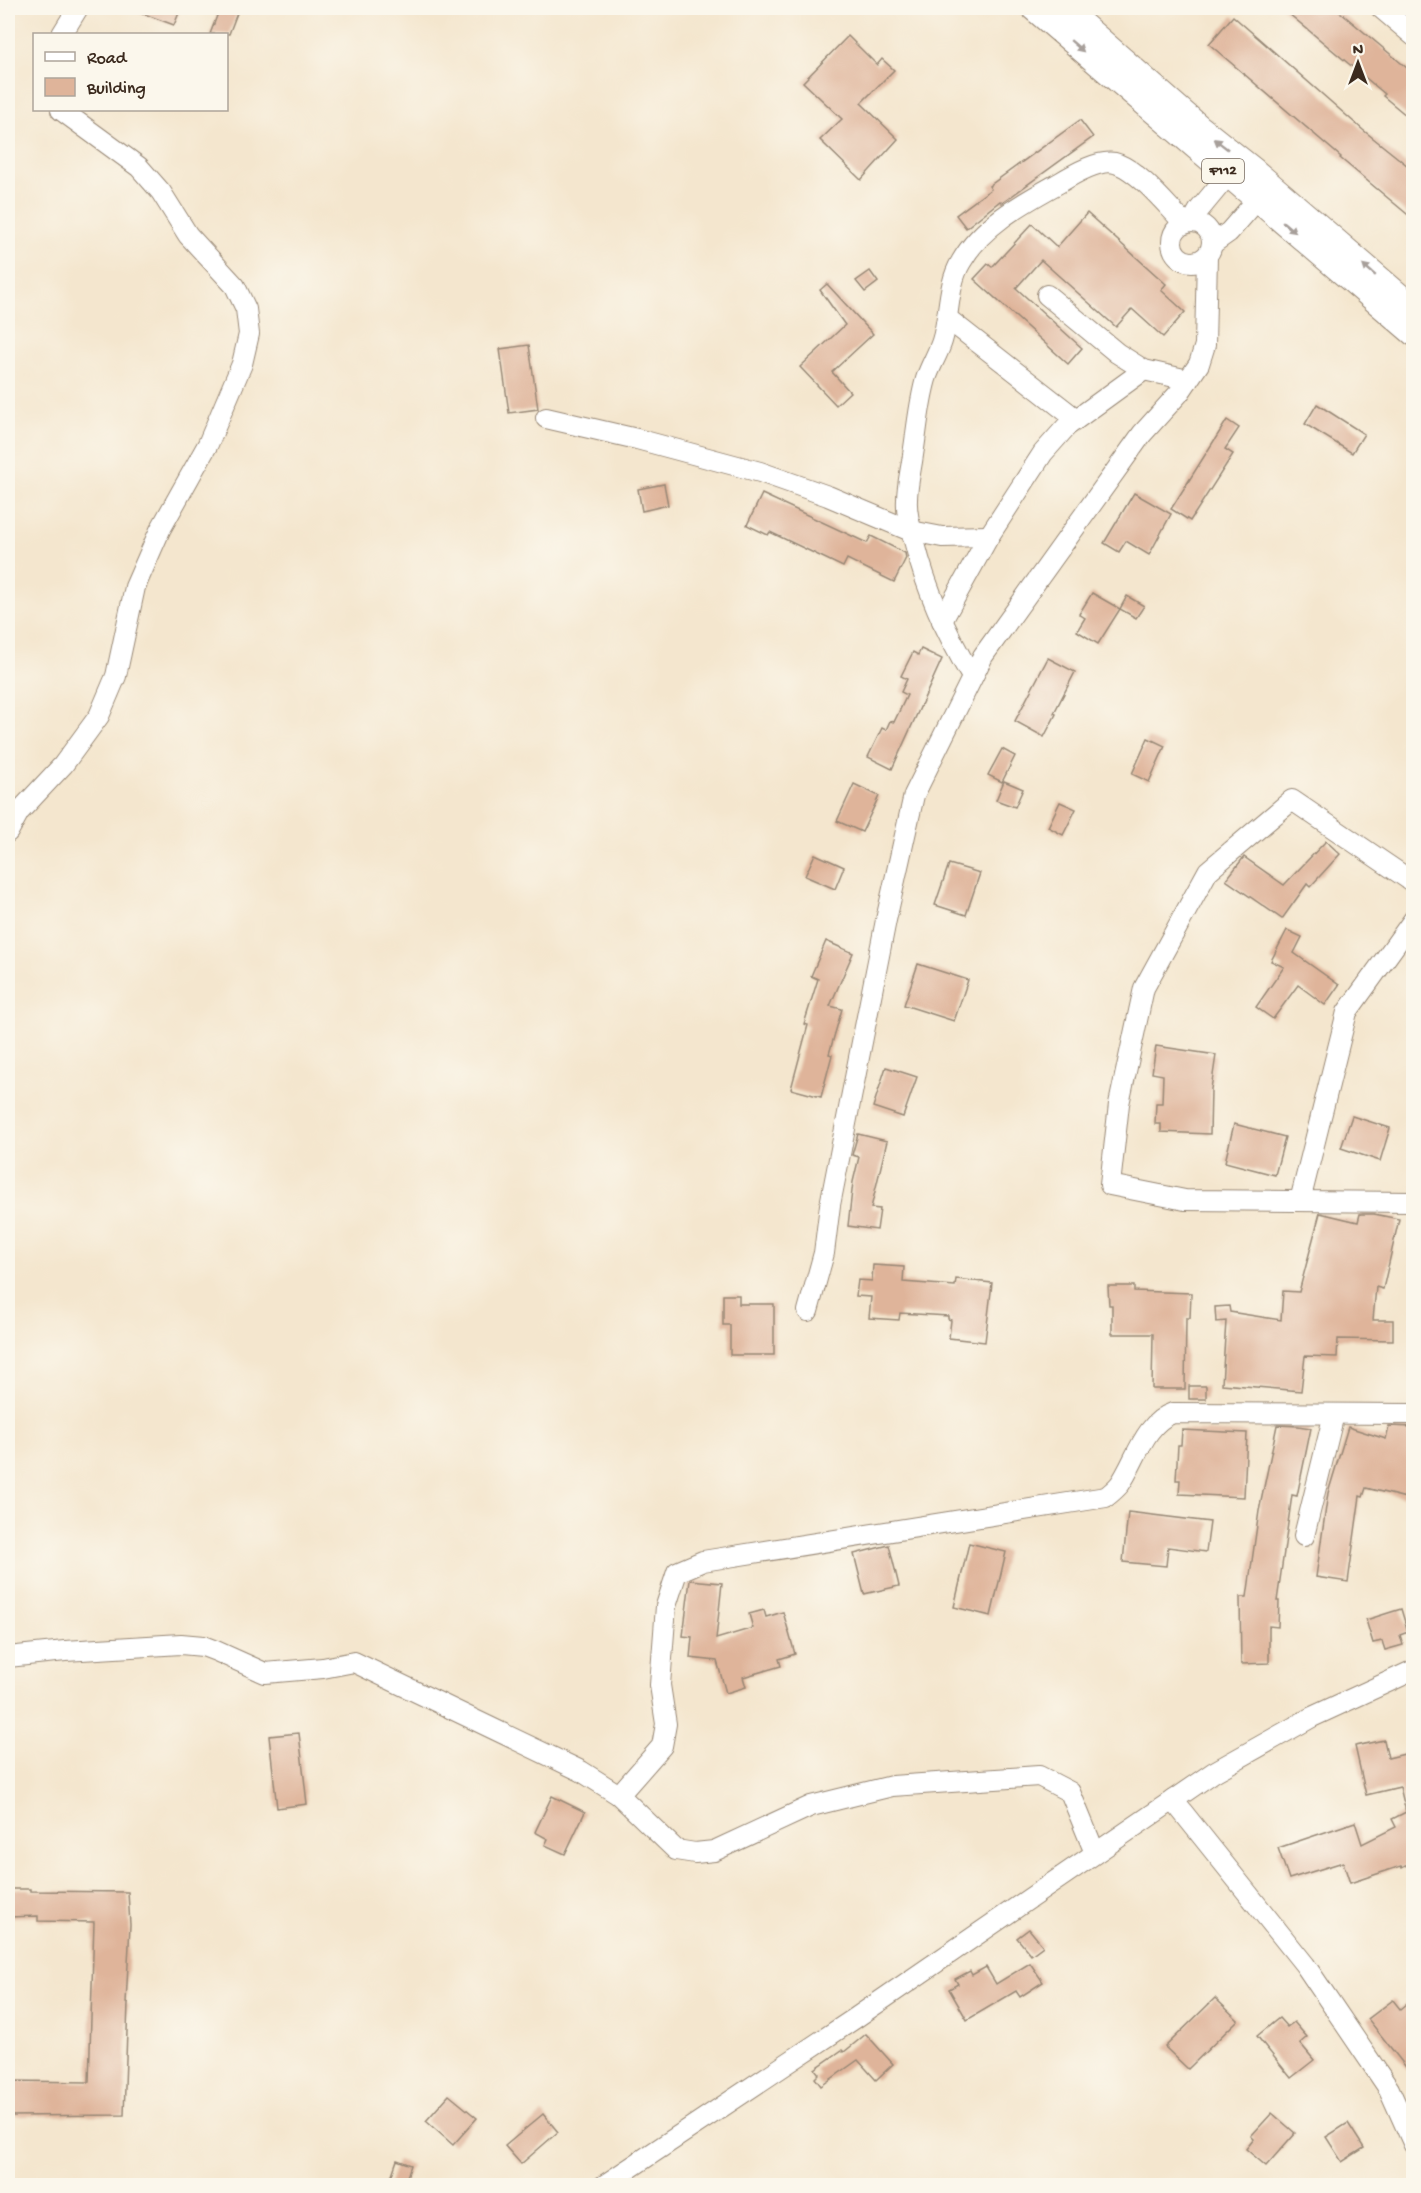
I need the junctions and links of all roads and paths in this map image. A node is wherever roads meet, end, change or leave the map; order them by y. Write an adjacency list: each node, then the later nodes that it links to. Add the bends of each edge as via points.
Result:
1 (78, 8): 5 (street)
2 (1033, 8): 9 (main road, F112, one-way to 9)
3 (1064, 8): 8 (main road, F112, one-way to 3)
4 (1381, 8): 6 (street)
5 (63, 33)
6 (1413, 36)
7 (62, 111): 25 (street, via 139,167 161,192 188,234 235,286 246,309 249,334 242,364 208,444 159,530 135,587 116,676 99,716 63,765 19,813)
8 (1255, 171): 9 (street); 10 (street); 14 (main road, F112, one-way to 8)
9 (1228, 175): 10 (main road, F112); 11 (street)
10 (1257, 200): 12 (street); 16 (main road, F112, one-way to 16)
11 (1189, 223): 12 (street, via 1198,223 1209,231); 12 (street, via 1175,231 1172,244 1177,256 1189,262 1202,260); 15 (street, via 1115,162 1078,171 991,227 970,249 953,280)
12 (1209, 250): 18 (street, via 1205,345)
13 (1047, 295): 17 (street, via 1117,353)
14 (1413, 308)
15 (948, 319): 20 (street); 21 (street, via 921,401 907,500)
16 (1413, 334)
17 (1144, 370): 18 (street); 20 (street)
18 (1188, 380): 24 (street, via 1142,434 983,656)
19 (546, 418): 21 (street, via 760,472)
20 (1076, 419): 22 (street, via 1043,453)
21 (911, 531): 22 (street, via 942,537); 23 (street)
22 (989, 536): 23 (street)
23 (942, 621): 24 (street)
24 (972, 677): 30 (street, via 914,795 886,920 824,1253)
25 (8, 832)
26 (1413, 883): 28 (street, via 1292,800 1208,871 1144,988 1119,1104 1110,1185 1185,1200)
27 (1413, 919): 28 (street, via 1347,1012)
28 (1300, 1201): 29 (street)
29 (1413, 1202)
30 (808, 1311)
31 (1334, 1414): 32 (street); 33 (street); 36 (street, via 1173,1413 1162,1417 1148,1434 1119,1485 1106,1497 703,1561 677,1572 666,1606 660,1685 666,1724 662,1746)
32 (1413, 1414)
33 (1304, 1536)
34 (8, 1657): 36 (street, via 181,1644 203,1646 265,1673 354,1662 581,1771)
35 (1413, 1670): 37 (street, via 1312,1717 1214,1772)
36 (619, 1795): 38 (street, via 676,1850 695,1853 714,1851 811,1806 892,1786 1039,1776 1070,1792)
37 (1173, 1800): 38 (street); 39 (street, via 1305,1965 1389,2089)
38 (1095, 1853): 40 (street)
39 (1413, 2145)
40 (603, 2186)

